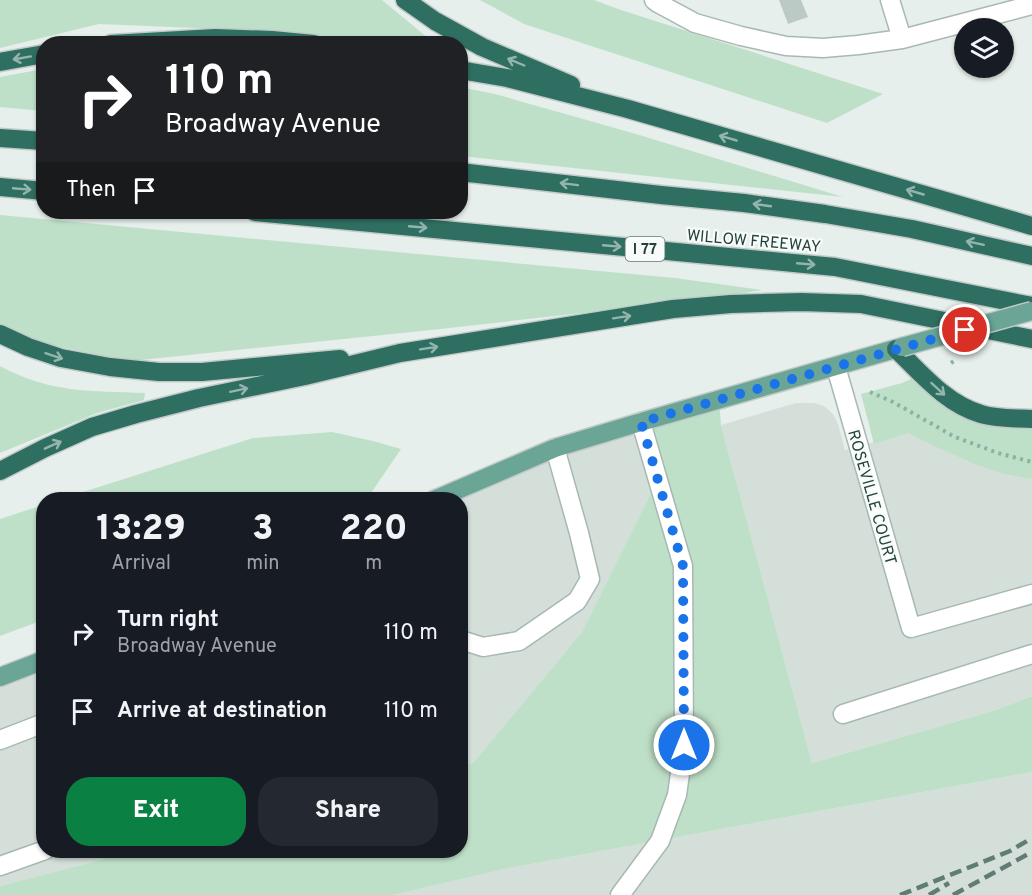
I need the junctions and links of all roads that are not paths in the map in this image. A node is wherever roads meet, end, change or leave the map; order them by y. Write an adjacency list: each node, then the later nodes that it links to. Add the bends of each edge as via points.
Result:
1 (405, 0): 5 (highway, one-way to 1)
2 (654, 0): 7 (street, via 695,23 786,46 823,48)
3 (890, 0): 7 (street)
4 (1032, 5): 7 (street)
5 (462, 36)
6 (468, 39): 11 (highway, one-way to 6)
7 (902, 39)
8 (36, 55): 9 (highway, one-way to 9)
9 (0, 62)
10 (468, 71): 11 (highway)
11 (628, 109): 18 (highway, one-way to 11)
12 (0, 138): 13 (highway)
13 (36, 140)
14 (468, 173): 19 (highway, WILLOW FREEWAY, one-way to 14, via 825,214)
15 (0, 187): 16 (highway, one-way to 16)
16 (36, 190)
17 (329, 219): 20 (highway, WILLOW FREEWAY / I 77, one-way to 20, via 835,267)
18 (1032, 226)
19 (1032, 256)
20 (1032, 306)
21 (1032, 311): 24 (main road, bridge)
22 (0, 334): 25 (highway, one-way to 25, via 61,358 159,372 202,372)
23 (1032, 339): 25 (highway, one-way to 23, via 673,309 801,302 861,304)
24 (899, 348): 26 (main road); 27 (highway, one-way to 27, via 954,403 981,415)
25 (400, 353): 30 (highway, one-way to 25, via 92,428 136,414)
26 (836, 366): 28 (main road); 32 (street, ROSEVILLE COURT, via 911,628)
27 (1032, 419)
28 (641, 422): 29 (main road); 42 (street, via 683,566 684,745 676,795 660,841)
29 (555, 448): 31 (main road); 33 (street, via 590,579 577,601 519,641 483,647)
30 (0, 471)
31 (453, 492)
32 (1032, 594)
33 (468, 642)
34 (1032, 654): 37 (street)
35 (36, 664): 36 (main road)
36 (0, 677)
37 (843, 714)
38 (36, 726): 39 (street)
39 (0, 740)
40 (36, 853): 41 (street)
41 (0, 866)
42 (620, 895)

